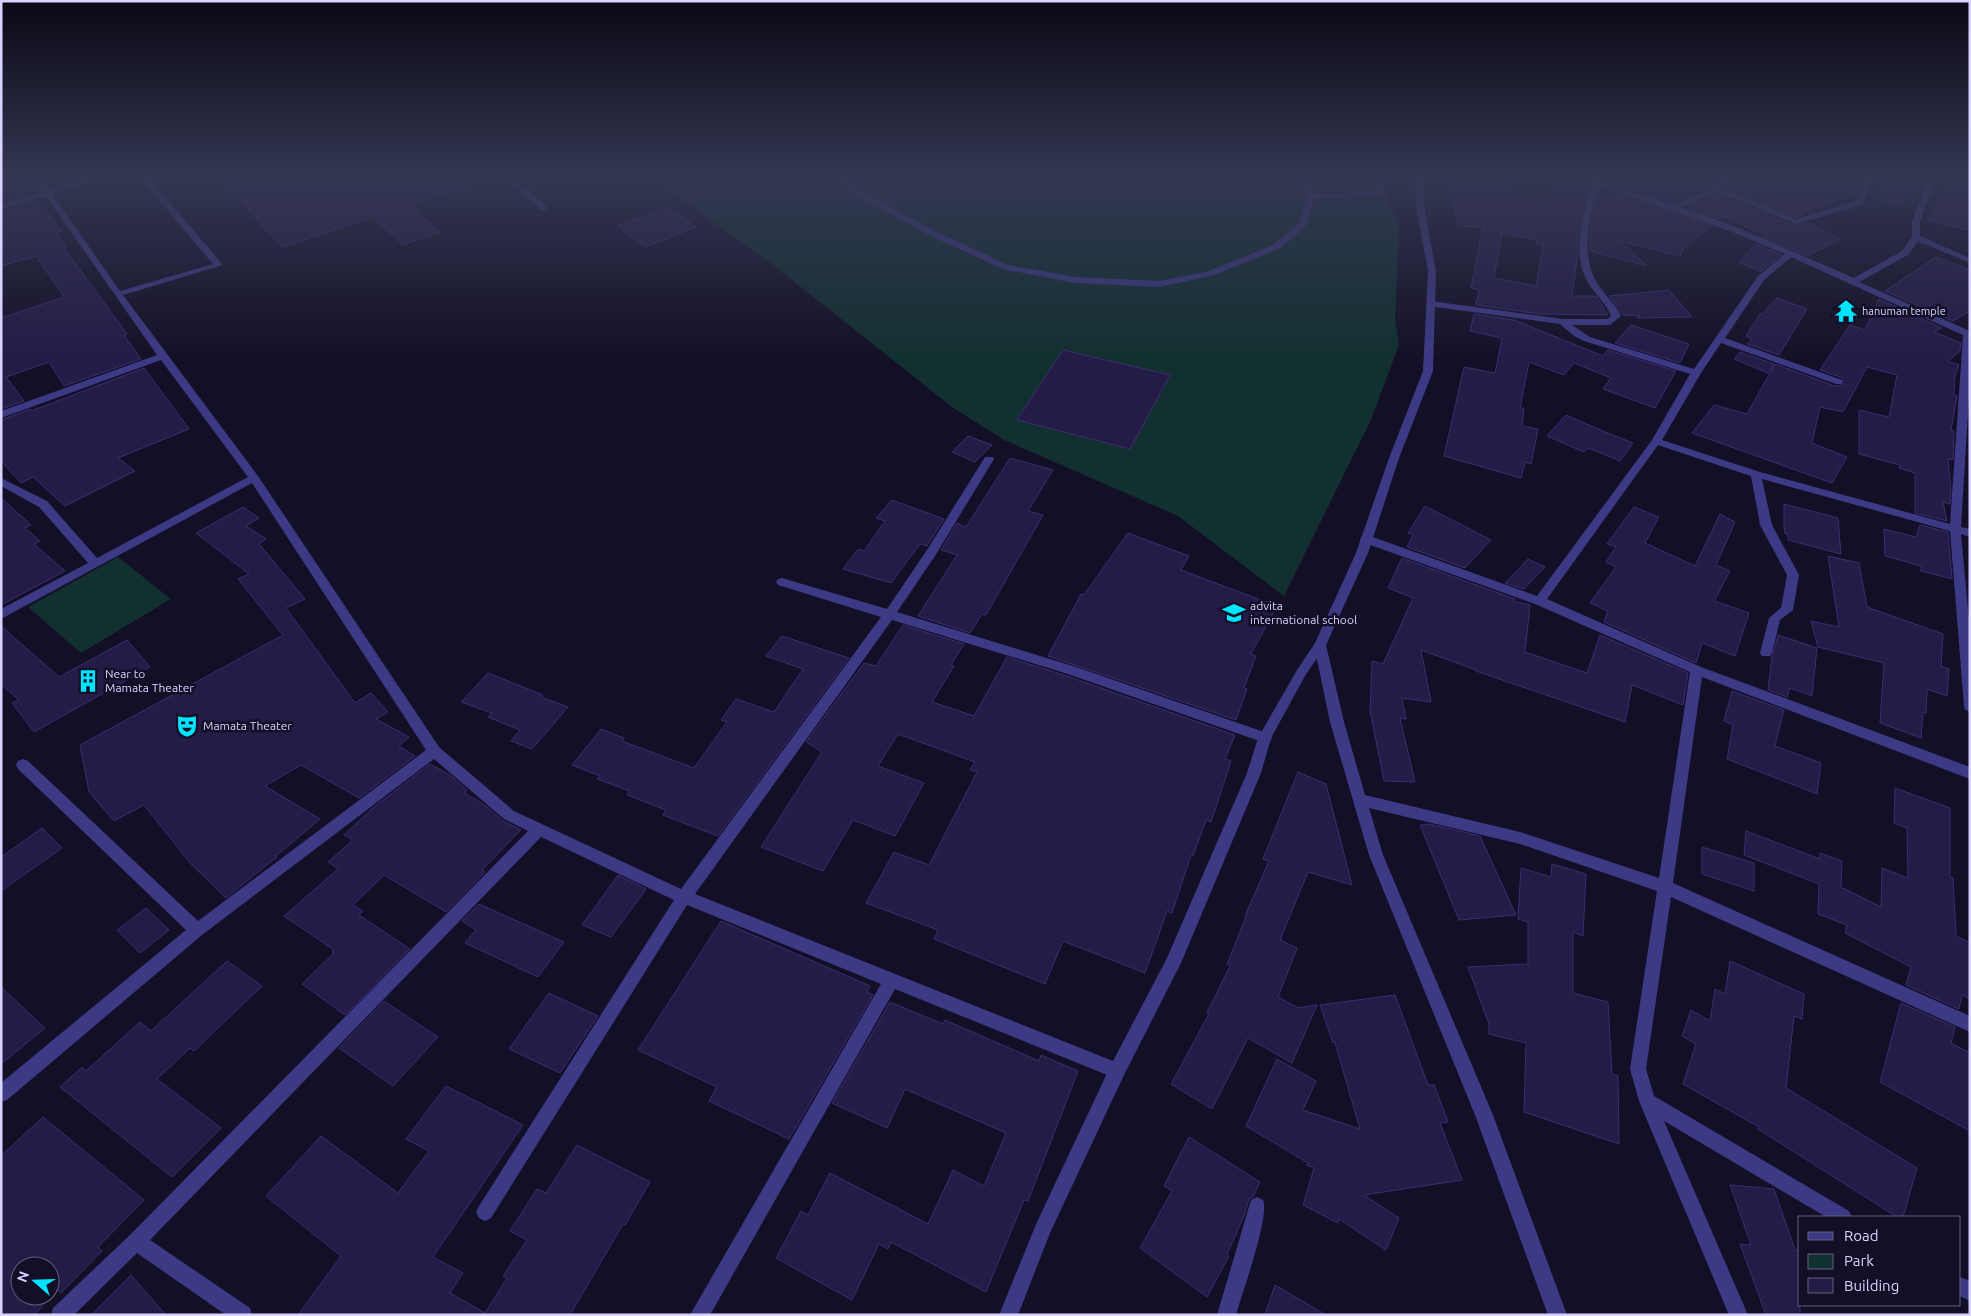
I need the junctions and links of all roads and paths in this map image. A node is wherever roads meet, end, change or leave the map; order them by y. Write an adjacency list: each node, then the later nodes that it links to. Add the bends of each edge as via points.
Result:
1 (78, 237): 13 (street)
2 (195, 237): 13 (street, via 219,265)
3 (943, 237): 4 (street, via 1006,267 1075,280 1159,284 1208,274 1276,247)
4 (1287, 237)
5 (1426, 237): 14 (street, via 1432,271)
6 (1584, 237): 15 (street, via 1584,260 1589,278 1616,316 1610,322)
7 (1752, 237): 10 (street)
8 (1916, 237): 12 (street, via 1904,253)
9 (1917, 237): 11 (street)
10 (1790, 254): 12 (street); 17 (street, via 1761,278)
11 (1968, 257)
12 (1854, 281): 16 (street)
13 (118, 294): 18 (street)
14 (1431, 304): 15 (street); 29 (street, via 1428,371)
15 (1563, 322): 19 (street, via 1587,339)
16 (1969, 335): 27 (street)
17 (1720, 339): 19 (street); 20 (street)
18 (163, 356): 21 (street); 25 (street)
19 (1696, 373): 22 (street)
20 (1839, 382)
21 (1, 415)
22 (1656, 441): 24 (street); 32 (street)
23 (989, 459): 34 (street)
24 (1756, 474): 27 (street); 36 (street, via 1766,525 1793,575 1787,610 1775,618)
25 (254, 478): 30 (street); 40 (street)
26 (1, 481): 30 (street, via 43,504)
27 (1955, 529): 28 (street); 38 (street)
28 (1970, 533)
29 (1366, 539): 32 (street); 35 (street)
30 (95, 564): 33 (street)
31 (782, 582): 34 (street)
32 (1539, 601): 37 (street)
33 (1, 615)
34 (889, 615): 39 (street, via 1072,670); 46 (street)
35 (1320, 645): 39 (street); 43 (street, via 1337,722)
36 (1766, 653)
37 (1697, 670): 42 (street); 45 (street)
38 (1970, 706)
39 (1265, 738): 50 (street, via 1254,773 1173,963)
40 (434, 751): 44 (street, via 509,815); 47 (street)
41 (22, 765): 47 (street)
42 (1970, 773)
43 (1360, 800): 45 (street, via 1520,838); 62 (street, via 1376,855 1484,1115)
44 (540, 828): 46 (street); 56 (street)
45 (1665, 887): 49 (street); 52 (street, via 1638,1069)
46 (684, 897): 48 (street); 54 (street)
47 (197, 930): 51 (street)
48 (892, 980): 50 (street); 59 (street)
49 (1970, 1024)
50 (1117, 1071): 60 (street, via 1043,1228)
51 (1, 1094)
52 (1647, 1101): 55 (street); 63 (street)
53 (1257, 1206): 61 (street)
54 (486, 1212)
55 (1842, 1216)
56 (136, 1241): 57 (street); 58 (street)
57 (60, 1315)
58 (243, 1315)
59 (699, 1315)
60 (1008, 1315)
61 (1226, 1315)
62 (1558, 1315)
63 (1739, 1315)

